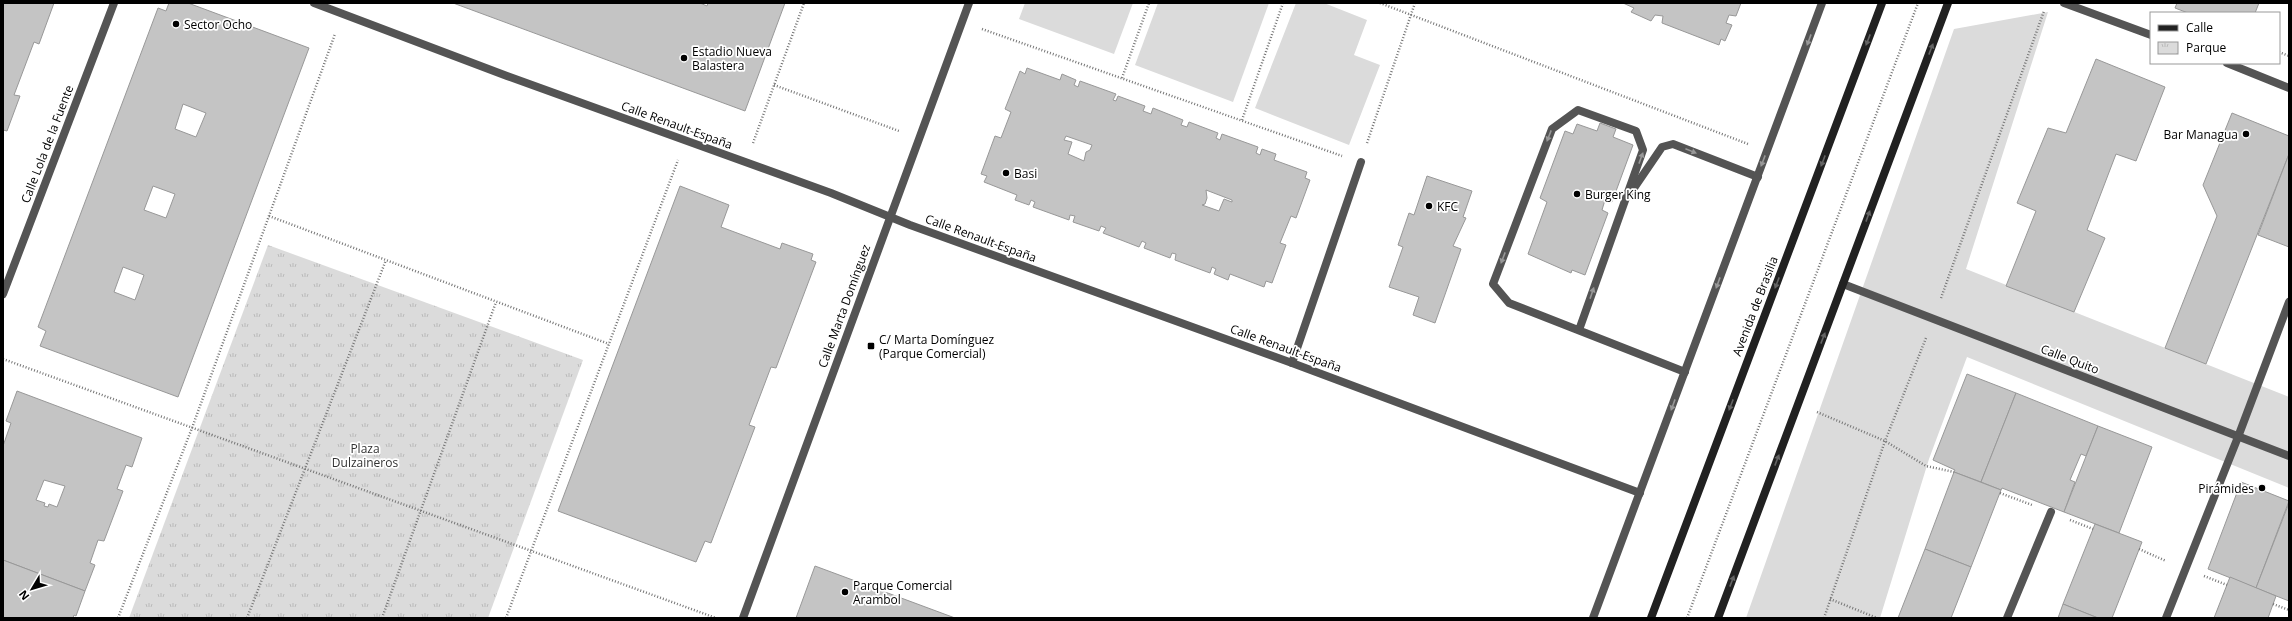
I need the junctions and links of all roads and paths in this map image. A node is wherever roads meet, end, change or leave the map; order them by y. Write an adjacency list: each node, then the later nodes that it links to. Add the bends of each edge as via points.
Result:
1 (114, 3): 34 (street, Calle Lola de la Fuente)
2 (314, 3): 14 (street, Calle Renault-España)
3 (804, 3): 20 (path)
4 (969, 3): 16 (street, Calle Marta Domínguez)
5 (1149, 3): 19 (path)
6 (1284, 3): 22 (path)
7 (1380, 3): 15 (path)
8 (1415, 3): 15 (path)
9 (1822, 3): 25 (street, one-way to 25)
10 (1882, 3): 62 (main road, Avenida de Brasilia, one-way to 62)
11 (1918, 3): 63 (path)
12 (1948, 3): 33 (main road, one-way to 12)
13 (2064, 3): 17 (street)
14 (342, 14): 24 (street, Calle Renault-España); 30 (path)
15 (1411, 15): 25 (path); 26 (path)
16 (962, 22): 19 (path); 23 (street, Calle Marta Domínguez)
17 (2150, 35)
18 (2229, 64): 21 (street)
19 (1122, 78): 22 (path)
20 (774, 85): 23 (path); 27 (path)
21 (2289, 88)
22 (1242, 120): 26 (path)
23 (919, 139): 31 (street, Calle Marta Domínguez)
24 (686, 141): 27 (street, Calle Renault-España); 38 (path)
25 (1767, 151): 28 (street, one-way to 28)
26 (1361, 162): 40 (street)
27 (746, 163): 31 (street, Calle Renault-España)
28 (1758, 177): 29 (street, one-way to 28, via 1662,147 1673,144); 41 (street, one-way to 41)
29 (1626, 200): 37 (street, one-way to 29); 37 (street, one-way to 37, via 1643,150 1636,131 1578,110 1552,129 1493,284 1509,303)
30 (268, 216): 32 (path); 43 (path)
31 (890, 217): 40 (street, Calle Renault-España); 60 (street, Calle Marta Domínguez)
32 (386, 260): 35 (path); 46 (path)
33 (1843, 284): 42 (main road, one-way to 33); 44 (street, Calle Quito)
34 (3, 294)
35 (496, 302): 38 (path); 49 (path)
36 (2289, 302): 44 (street)
37 (1580, 330): 41 (street)
38 (609, 344): 51 (path)
39 (3, 359): 43 (path)
40 (1292, 363): 48 (street, Calle Renault-España)
41 (1685, 372): 48 (street, one-way to 48)
42 (1798, 404): 47 (path, via 1885,441 1926,466); 64 (main road, one-way to 42)
43 (192, 428): 46 (path); 55 (path)
44 (2238, 437): 45 (street, Calle Quito); 67 (street)
45 (2289, 456)
46 (305, 469): 49 (path); 56 (path)
47 (1954, 472)
48 (1640, 493): 61 (street)
49 (421, 511): 51 (path); 57 (path)
50 (2051, 512): 66 (street)
51 (531, 551): 58 (path); 59 (path)
52 (1830, 599): 65 (path)
53 (2274, 604): 54 (path)
54 (2289, 610)
55 (118, 618)
56 (248, 618)
57 (382, 618)
58 (506, 618)
59 (716, 618)
60 (743, 618)
61 (1593, 618)
62 (1651, 618)
63 (1687, 618)
64 (1718, 618)
65 (1877, 618)
66 (2007, 618)
67 (2166, 618)

